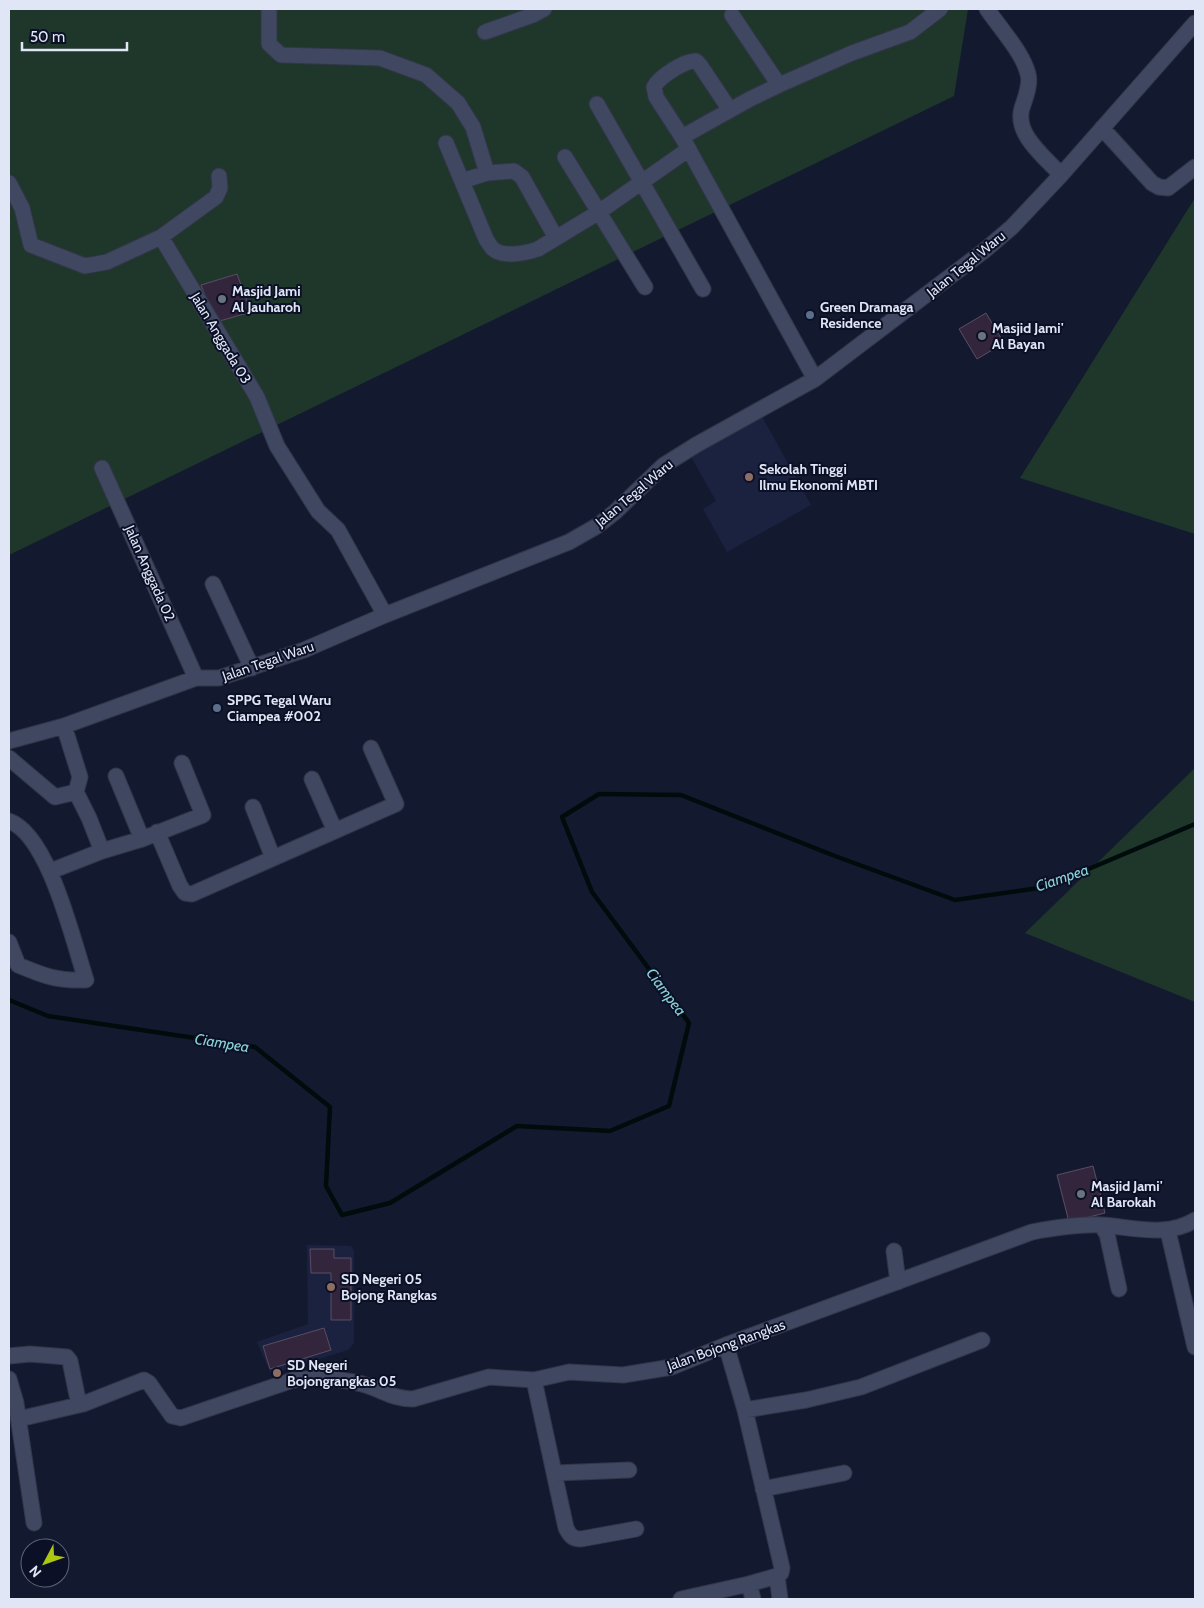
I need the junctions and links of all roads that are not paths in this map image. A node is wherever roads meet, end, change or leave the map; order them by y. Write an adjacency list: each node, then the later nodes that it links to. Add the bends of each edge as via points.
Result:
1 (268, 9): 16 (street, via 269,44 282,55 380,58 426,75 458,103 474,127)
2 (544, 9): 7 (street)
3 (940, 9): 8 (street, via 910,32)
4 (987, 9): 17 (street, via 1020,55 1029,77 1020,114 1022,128)
5 (732, 15): 8 (street)
6 (1195, 23): 11 (street, Jalan Tegal Waru)
7 (485, 32)
8 (779, 85): 10 (street)
9 (596, 104): 20 (street)
10 (730, 110): 13 (street); 13 (street, via 696,61 688,61 659,79 654,87 656,96)
11 (1102, 128): 15 (street, via 1159,187 1168,188); 17 (street, Jalan Tegal Waru)
12 (446, 143): 19 (street)
13 (686, 143): 20 (street); 27 (street)
14 (565, 157): 22 (street)
15 (1195, 167)
16 (486, 173): 19 (street); 24 (street, via 514,171 522,177)
17 (1061, 175): 27 (street, Jalan Tegal Waru, via 1012,227 979,255)
18 (219, 176): 23 (street, via 220,188 216,197)
19 (462, 181): 24 (street, via 493,249 511,254 528,252)
20 (642, 181): 22 (street); 26 (street)
21 (9, 183): 23 (street, via 22,208 31,245 85,266 107,262)
22 (598, 212): 24 (street); 25 (street)
23 (161, 237): 30 (street, Jalan Anggada 03, via 257,397 277,446 318,511 338,530)
24 (556, 238)
25 (645, 287)
26 (703, 289)
27 (816, 379): 30 (street, Jalan Tegal Waru, via 677,457 615,512 569,542)
28 (102, 468): 32 (street, Jalan Anggada 02)
29 (213, 584): 31 (street)
30 (385, 615): 31 (street, Jalan Tegal Waru, via 304,650)
31 (252, 668): 32 (street, Jalan Tegal Waru, via 220,678)
32 (196, 678): 33 (street, Jalan Tegal Waru)
33 (64, 726): 34 (street, Jalan Tegal Waru); 40 (street, via 80,777)
34 (9, 741)
35 (371, 748): 43 (street, via 396,804)
36 (9, 758): 40 (street, via 54,798)
37 (182, 762): 44 (street, via 203,815)
38 (116, 776): 45 (street)
39 (312, 779): 43 (street)
40 (76, 792): 46 (street)
41 (253, 807): 47 (street)
42 (9, 821): 48 (street, via 28,833)
43 (335, 831): 47 (street)
44 (157, 832): 45 (street); 47 (street, via 185,893 192,894)
45 (142, 839): 46 (street)
46 (102, 851): 48 (street)
47 (274, 858)
48 (51, 871): 49 (street, via 86,980 65,981 18,964)
49 (9, 942)
50 (1195, 1220): 52 (street, Jalan Bojong Rangkas)
51 (1101, 1225): 52 (street, Jalan Bojong Rangkas); 54 (street, Jalan Bojong Rangkas, via 1032,1232); 55 (street, via 1107,1234)
52 (1168, 1230): 58 (street)
53 (894, 1251): 54 (street)
54 (898, 1282): 57 (street, Jalan Bojong Rangkas)
55 (1119, 1289)
56 (982, 1340): 63 (street, via 861,1387)
57 (726, 1345): 61 (street, Jalan Bojong Rangkas, via 672,1367 623,1375 569,1372); 63 (street)
58 (1195, 1347)
59 (9, 1356): 62 (street, via 67,1357)
60 (9, 1379): 64 (street)
61 (534, 1380): 62 (street, Jalan Bojong Rangkas, via 490,1377 413,1399 401,1399 363,1384 306,1378 176,1418 144,1380); 66 (street)
62 (79, 1405): 64 (street, Jalan Bojong Rangkas)
63 (744, 1410): 68 (street)
64 (19, 1419): 69 (street)
65 (629, 1470): 66 (street)
66 (555, 1473): 70 (street, via 566,1528 575,1539)
67 (844, 1473): 68 (street)
68 (763, 1489): 71 (street, via 782,1568 782,1573)
69 (34, 1523)
70 (636, 1529)
71 (777, 1576): 72 (street); 75 (street)
72 (750, 1584): 73 (street); 74 (street)
73 (680, 1599)
74 (753, 1599)
75 (780, 1599)

